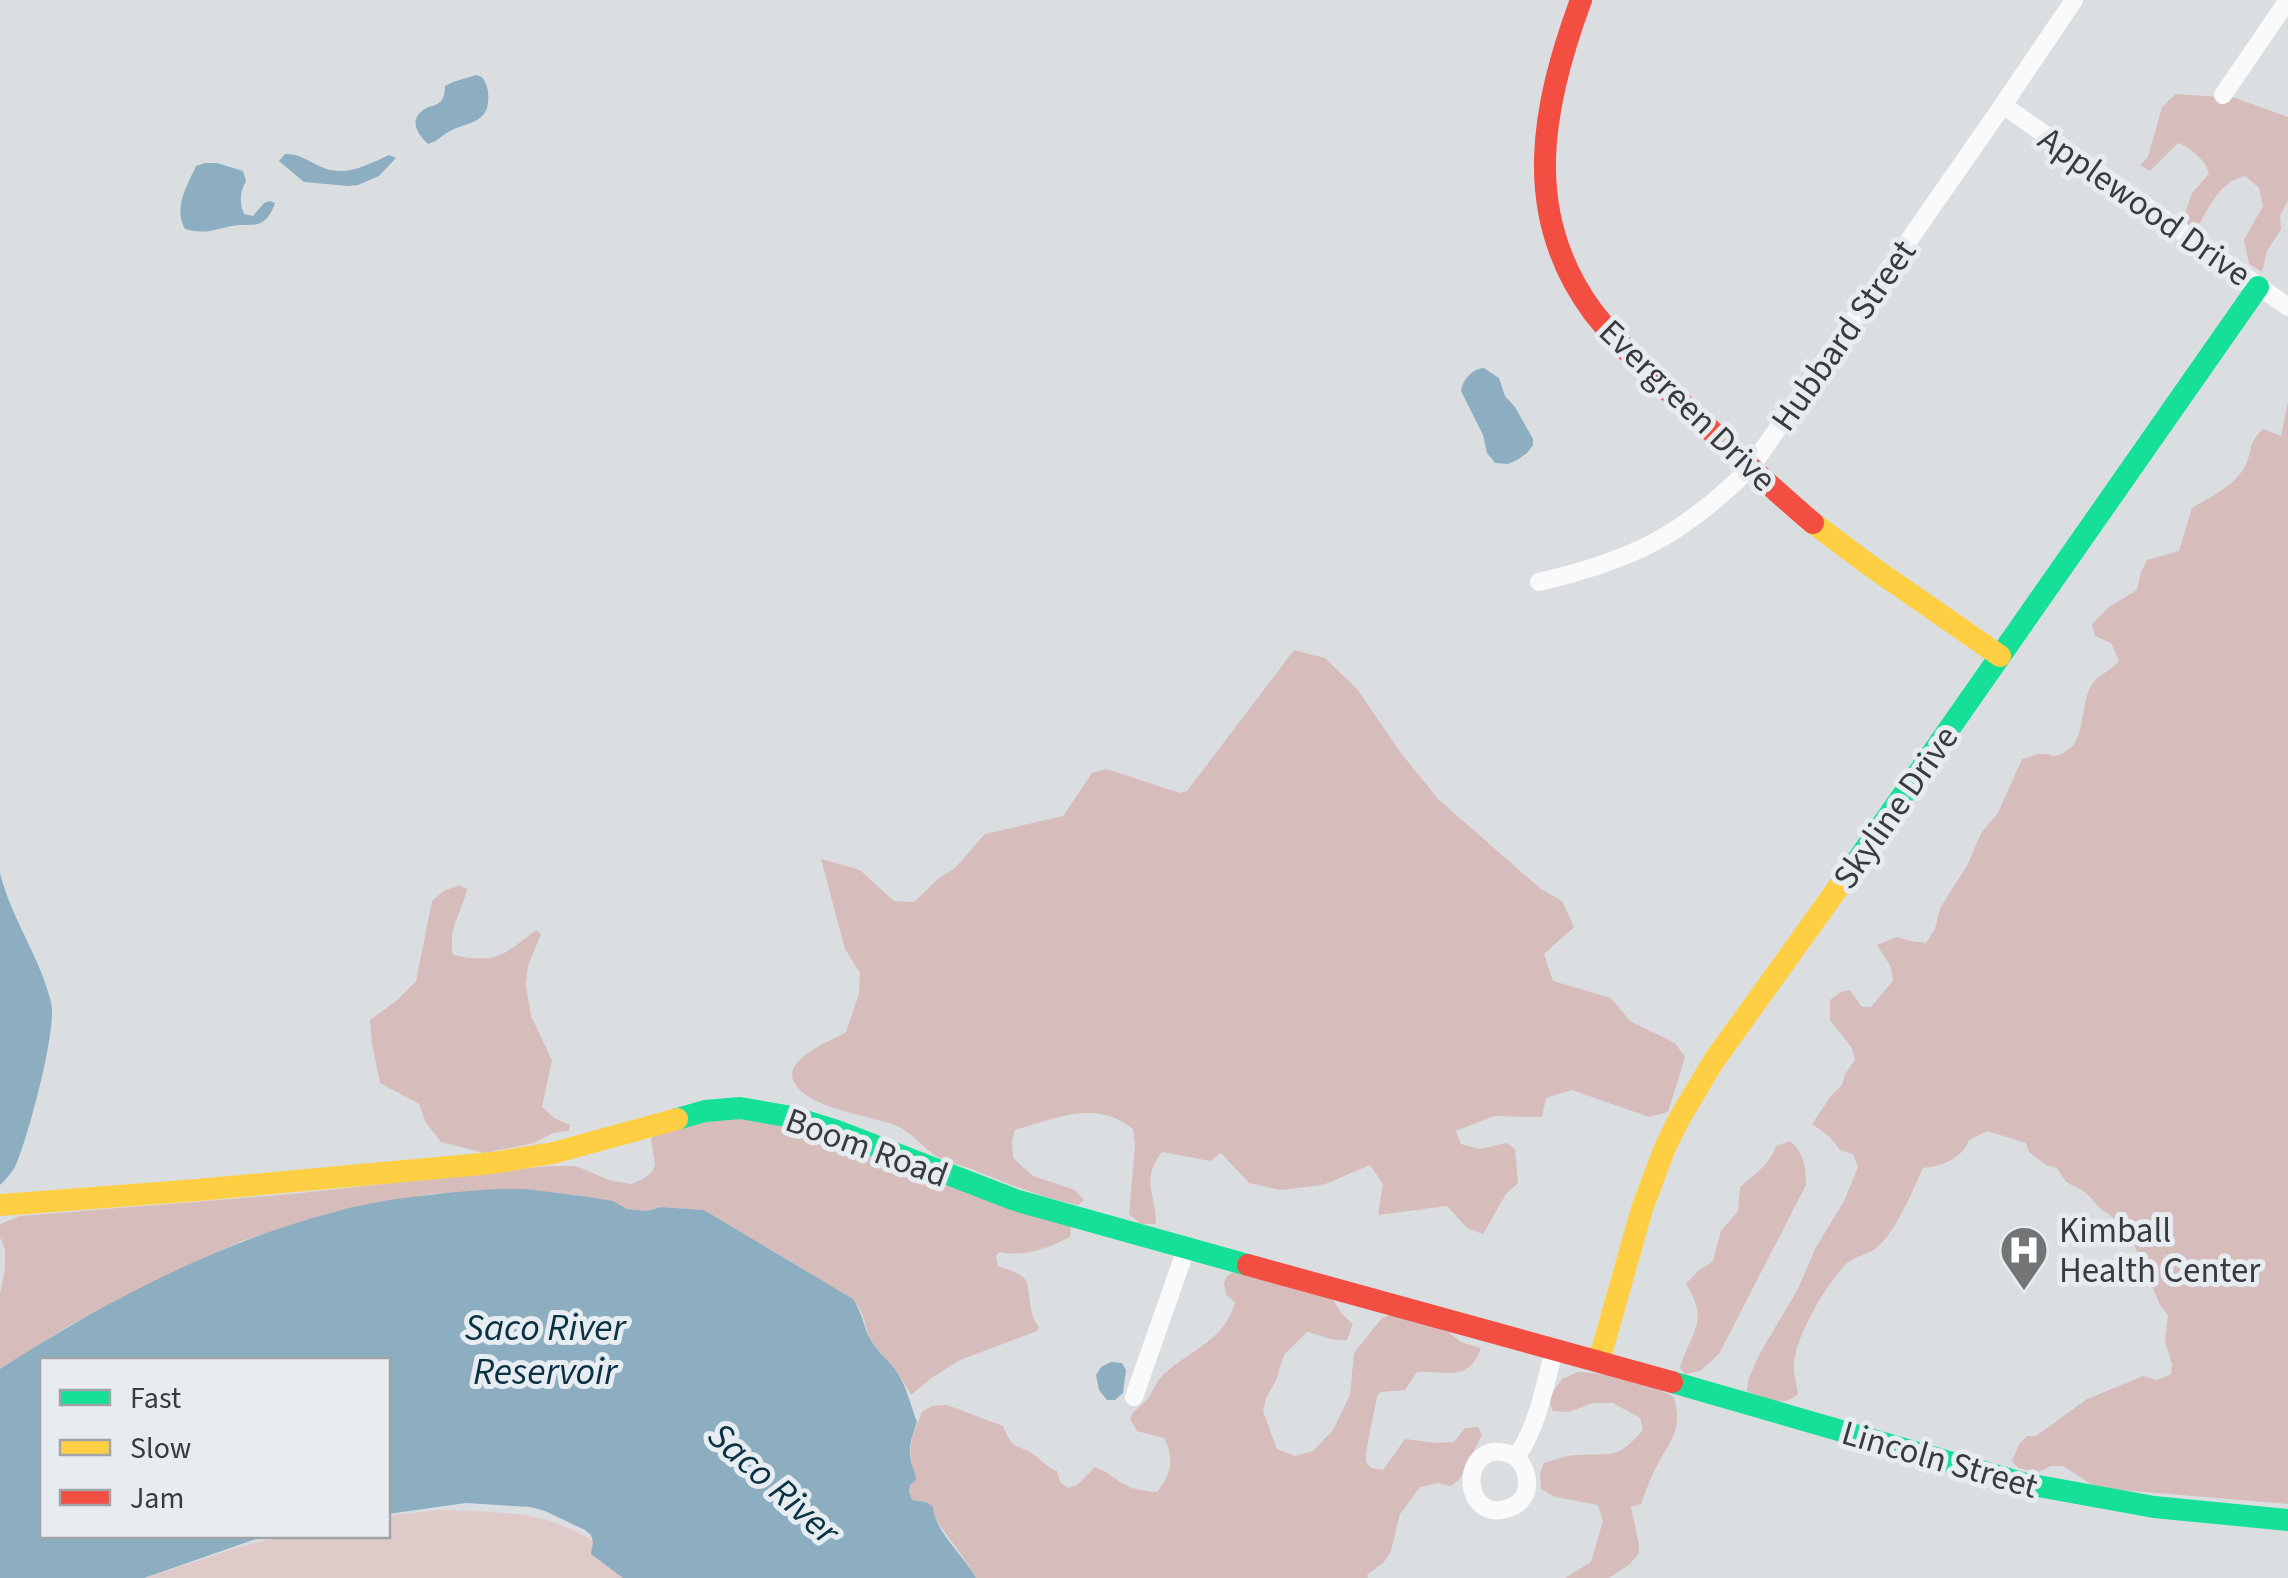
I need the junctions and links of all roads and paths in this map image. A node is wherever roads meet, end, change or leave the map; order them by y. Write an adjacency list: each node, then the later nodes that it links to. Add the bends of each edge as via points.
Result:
1 (1581, 0): 8 (street, Evergreen Drive, via 1545,119 1545,172 1557,242 1587,306 1609,333)
2 (2074, 0): 5 (street, Hubbard Street)
3 (2288, 0): 4 (street)
4 (2223, 95)
5 (2003, 106): 6 (street, Applewood Drive); 8 (street, Hubbard Street)
6 (2258, 286): 7 (street, Applewood Drive); 10 (street, Skyline Drive)
7 (2288, 307)
8 (1750, 466): 9 (street, Hubbard Street, via 1675,532 1614,562); 10 (street, Evergreen Drive, via 1827,534)
9 (1539, 582)
10 (2000, 656): 14 (street, Skyline Drive, via 1678,1120 1642,1210)
11 (0, 1205): 12 (street, Boom Road, via 492,1163 565,1150 705,1110 740,1108 808,1122 1015,1200)
12 (1186, 1249): 13 (street, Boom Road); 15 (street)
13 (1554, 1351): 14 (street, Boom Road); 16 (street, via 1531,1432)
14 (1599, 1361): 17 (street, Lincoln Street, via 2054,1490 2152,1508)
15 (1134, 1397)
16 (1516, 1457)
17 (2288, 1520)

